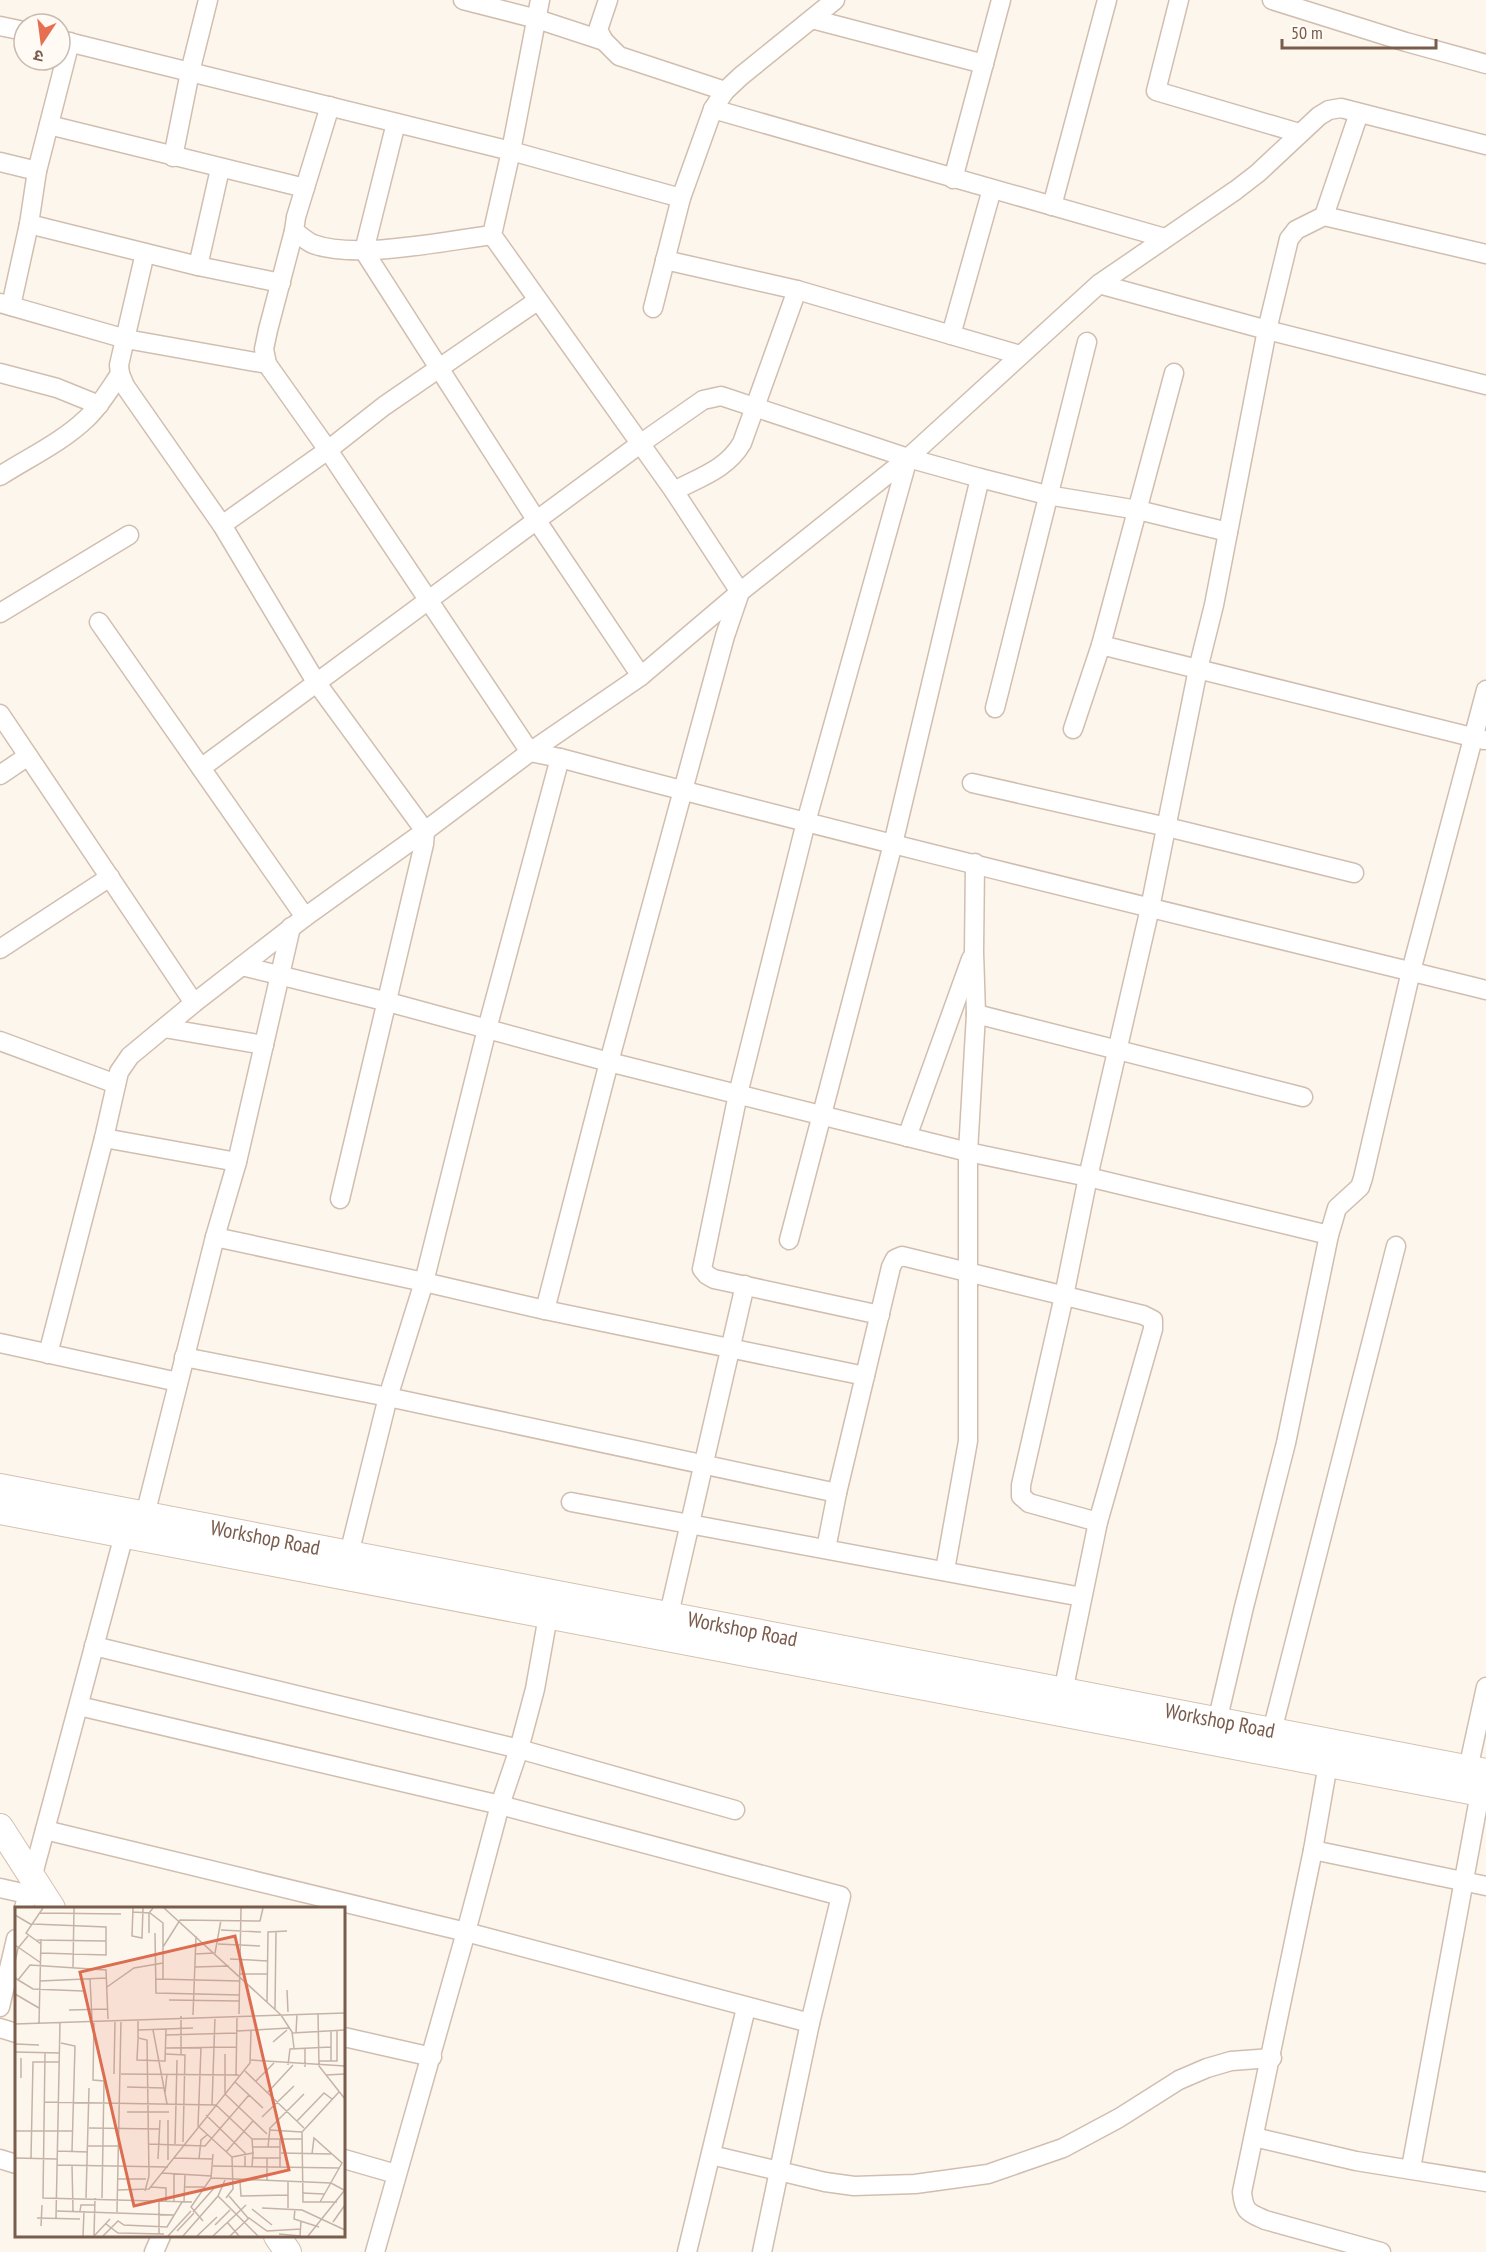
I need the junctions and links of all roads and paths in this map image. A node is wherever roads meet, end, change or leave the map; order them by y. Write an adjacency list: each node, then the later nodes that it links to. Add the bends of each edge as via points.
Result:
1 (208, 0): 17 (street)
2 (540, 0): 10 (street)
3 (608, 0): 12 (street, via 598,30)
4 (835, 0): 11 (street)
5 (1001, 0): 14 (street)
6 (1107, 0): 35 (street)
7 (1179, 0): 24 (street, via 1156,91)
8 (1272, 0): 15 (street)
9 (469, 1): 10 (street)
10 (537, 19): 12 (street); 26 (street)
11 (812, 19): 14 (street); 18 (street)
12 (604, 41): 18 (street, via 619,56)
13 (72, 43): 17 (street)
14 (984, 64): 31 (street)
15 (1486, 64)
16 (59, 72): 23 (street)
17 (190, 72): 19 (street); 27 (street)
18 (725, 90): 20 (street)
19 (330, 106): 22 (street); 32 (street)
20 (713, 109): 31 (street); 34 (street)
21 (1359, 113): 24 (street, via 1341,108 1329,110); 25 (street); 36 (street)
22 (396, 123): 26 (street); 41 (street)
23 (49, 126): 27 (street); 30 (street)
24 (1299, 133): 40 (street, via 1258,173)
25 (1486, 145)
26 (511, 152): 34 (street); 39 (street)
27 (173, 157): 29 (street)
28 (0, 162): 30 (street)
29 (220, 169): 32 (street); 45 (street)
30 (37, 171): 37 (street)
31 (953, 178): 33 (street)
32 (305, 188): 38 (street)
33 (992, 189): 35 (street); 53 (street)
34 (681, 198): 44 (street)
35 (1052, 206): 40 (street)
36 (1324, 216): 43 (street); 52 (street, via 1296,230 1289,239)
37 (29, 224): 42 (street); 50 (street)
38 (294, 231): 41 (street, via 311,243 328,248); 46 (street)
39 (492, 235): 41 (street); 49 (street)
40 (1165, 238): 47 (street)
41 (364, 251): 58 (street)
42 (145, 253): 45 (street); 54 (street)
43 (1486, 254)
44 (664, 260): 48 (street); 51 (street)
45 (198, 266): 46 (street)
46 (281, 283): 57 (street, via 264,349)
47 (1099, 284): 52 (street); 56 (street)
48 (797, 290): 53 (street); 64 (street)
49 (537, 301): 58 (street); 65 (street)
50 (5, 304): 54 (street)
51 (653, 308)
52 (1267, 330): 62 (street); 75 (street)
53 (951, 335): 56 (street)
54 (126, 339): 57 (street); 61 (street)
55 (1087, 342): 71 (street)
56 (1020, 355): 67 (street)
57 (267, 364): 66 (street)
58 (438, 369): 66 (street); 73 (street)
59 (1174, 372): 72 (street)
60 (0, 373): 63 (street, via 57,388)
61 (120, 374): 63 (street); 74 (street)
62 (1486, 385)
63 (99, 405): 68 (street, via 74,429)
64 (755, 407): 65 (street, via 721,396 711,397); 67 (street); 70 (street, via 735,456)
65 (640, 444): 70 (street); 73 (street)
66 (328, 450): 74 (street); 78 (street)
67 (908, 458): 69 (street); 77 (street); 97 (street)
68 (0, 476)
69 (980, 478): 71 (street); 100 (street)
70 (674, 491): 77 (street)
71 (1047, 495): 72 (street); 86 (street)
72 (1138, 510): 75 (street); 81 (street)
73 (537, 521): 78 (street); 83 (street)
74 (222, 525): 84 (street)
75 (1228, 532): 82 (street)
76 (129, 535): 79 (street)
77 (740, 592): 83 (street); 96 (street)
78 (427, 600): 84 (street); 90 (street)
79 (0, 613)
80 (99, 621): 93 (street)
81 (1101, 645): 82 (street); 88 (street)
82 (1198, 669): 89 (street); 98 (street)
83 (641, 676): 90 (street)
84 (316, 682): 93 (street); 99 (street)
85 (1486, 690): 89 (street)
86 (995, 708)
87 (0, 714): 91 (street)
88 (1073, 729)
89 (1480, 739): 109 (street)
90 (530, 752): 92 (street); 99 (street)
91 (28, 756): 94 (street); 103 (street)
92 (560, 758): 96 (street); 116 (street)
93 (201, 768): 105 (street)
94 (0, 775)
95 (972, 783): 98 (street)
96 (684, 791): 97 (street); 120 (street)
97 (806, 822): 100 (street); 122 (street)
98 (1167, 827): 102 (street); 104 (street)
99 (425, 831): 105 (street); 112 (street)
100 (893, 844): 101 (street); 124 (street)
101 (975, 863): 104 (street); 107 (street)
102 (1354, 873)
103 (110, 877): 106 (street); 113 (street)
104 (1150, 908): 109 (street); 119 (street)
105 (298, 922): 108 (street); 110 (street)
106 (0, 948)
107 (974, 952): 114 (street); 125 (street)
108 (242, 966): 110 (street); 113 (street)
109 (1411, 971): 111 (street); 131 (street, via 1363,1178 1360,1187 1337,1208)
110 (279, 974): 112 (street); 118 (street)
111 (1486, 990)
112 (388, 1002): 116 (street); 130 (street)
113 (194, 1003): 115 (street)
114 (976, 1014): 119 (street); 127 (street)
115 (164, 1028): 118 (street); 121 (street, via 130,1056)
116 (487, 1029): 120 (street); 136 (street)
117 (0, 1041): 121 (street)
118 (264, 1045): 128 (street)
119 (1117, 1049): 123 (street); 129 (street)
120 (609, 1062): 122 (street); 139 (street)
121 (116, 1084): 126 (street)
122 (738, 1094): 124 (street); 137 (street, via 702,1269 714,1279)
123 (1303, 1097)
124 (821, 1115): 125 (street); 133 (street)
125 (907, 1137): 127 (street)
126 (104, 1138): 128 (street); 143 (street)
127 (968, 1152): 129 (street); 135 (street)
128 (237, 1162): 132 (street)
129 (1088, 1177): 131 (street); 138 (street)
130 (340, 1199)
131 (1329, 1235): 167 (street, via 1286,1443)
132 (215, 1238): 136 (street); 144 (street)
133 (789, 1240)
134 (1396, 1246): 168 (street)
135 (968, 1274): 138 (street); 140 (street, via 902,1256 895,1259); 159 (street, via 968,1441)
136 (424, 1282): 139 (street); 147 (street)
137 (745, 1286): 140 (street); 142 (street)
138 (1064, 1296): 154 (street, via 1021,1496 1037,1506); 154 (street, via 1153,1320)
139 (545, 1310): 142 (street)
140 (880, 1315): 145 (street)
141 (0, 1343): 143 (street)
142 (731, 1348): 145 (street); 148 (street)
143 (48, 1354): 146 (street)
144 (184, 1357): 146 (street); 147 (street)
145 (866, 1376): 150 (street)
146 (178, 1382): 153 (street)
147 (388, 1397): 148 (street); 158 (street)
148 (704, 1464): 150 (street); 155 (street)
149 (0, 1487): 153 (main road, Workshop Road)
150 (837, 1493): 157 (street)
151 (571, 1502): 155 (street)
152 (0, 1511): 156 (main road, Workshop Road)
153 (145, 1515): 158 (main road, Workshop Road)
154 (1098, 1522): 160 (street)
155 (689, 1525): 157 (street); 162 (street)
156 (124, 1535): 161 (main road, Workshop Road); 163 (street)
157 (826, 1549): 159 (street)
158 (350, 1554): 162 (main road, Workshop Road)
159 (945, 1570): 160 (street)
160 (1082, 1597): 165 (street)
161 (548, 1616): 162 (main road, Workshop Road); 169 (street)
162 (666, 1627): 165 (main road, Workshop Road); 170 (main road, Workshop Road)
163 (94, 1646): 166 (street); 169 (street)
164 (1486, 1687): 171 (street)
165 (1063, 1692): 167 (main road, Workshop Road)
166 (79, 1706): 172 (street); 175 (street)
167 (1217, 1722): 168 (main road, Workshop Road)
168 (1272, 1731): 171 (main road, Workshop Road)
169 (519, 1749): 172 (street); 173 (street)
170 (1328, 1764): 171 (main road, Workshop Road); 176 (street)
171 (1480, 1782): 177 (street)
172 (500, 1805): 182 (street); 186 (street, via 841,1896)
173 (735, 1810)
174 (0, 1827): 180 (main road)
175 (45, 1830): 180 (street); 182 (street)
176 (1313, 1850): 177 (street); 191 (street)
177 (1464, 1881): 178 (street); 197 (street)
178 (1486, 1886)
179 (0, 1888): 180 (street)
180 (28, 1894): 181 (main road)
181 (50, 1907)
182 (466, 1932): 185 (street); 190 (street)
183 (15, 1943): 184 (street)
184 (0, 2007)
185 (746, 2008): 186 (street); 193 (street)
186 (810, 2024): 198 (street)
187 (0, 2028): 188 (street)
188 (15, 2033)
189 (345, 2037): 190 (street)
190 (432, 2057): 199 (street)
191 (1272, 2058): 192 (street); 198 (street, via 1231,2061 1207,2068 1179,2080 1063,2148 988,2174 882,2187 825,2182)
192 (1254, 2137): 197 (street, via 1356,2161); 208 (street, via 1242,2192 1243,2205 1249,2213)
193 (711, 2155): 198 (street); 206 (street)
194 (345, 2159): 199 (street)
195 (0, 2160): 196 (street)
196 (15, 2164)
197 (1411, 2168): 200 (street)
198 (780, 2170): 207 (street)
199 (396, 2174): 205 (street)
200 (1486, 2182)
201 (160, 2237): 203 (street)
202 (278, 2237): 204 (main road)
203 (154, 2252)
204 (288, 2252)
205 (375, 2252)
206 (687, 2252)
207 (762, 2252)
208 (1381, 2252)

